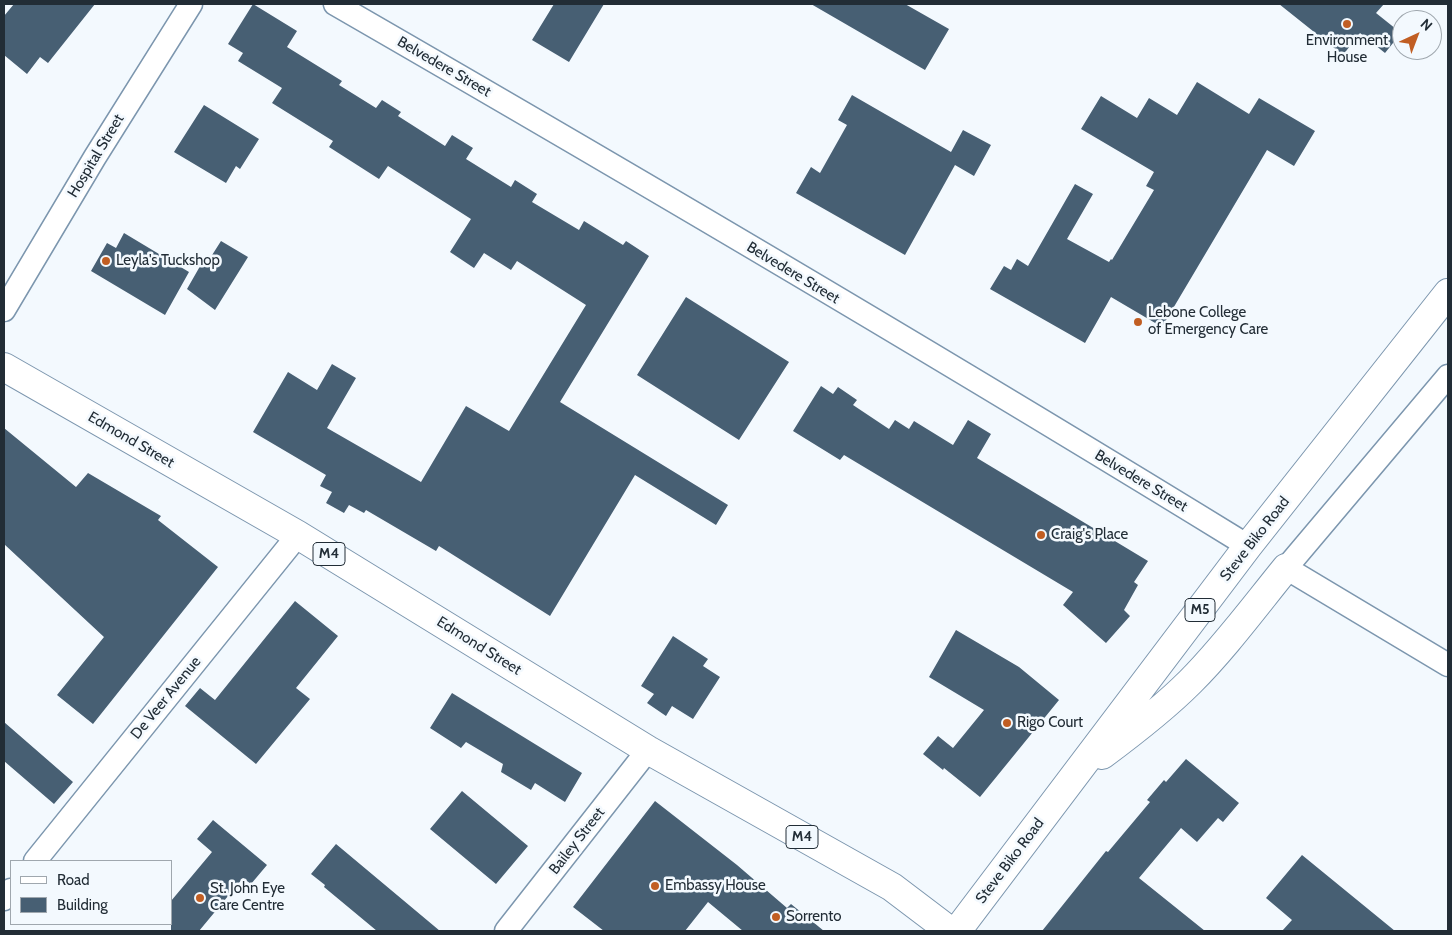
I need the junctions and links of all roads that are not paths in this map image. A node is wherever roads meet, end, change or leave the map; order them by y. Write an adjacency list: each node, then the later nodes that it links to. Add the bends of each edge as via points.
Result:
1 (191, 4): 4 (street, Hospital Street)
2 (335, 4): 8 (street, Belvedere Street, via 604,160)
3 (1448, 293): 8 (main road, Steve Biko Road / M5)
4 (4, 310)
5 (4, 367): 7 (main road, Edmond Street / M4)
6 (1448, 376): 9 (street)
7 (298, 535): 11 (main road, Edmond Street / M4); 13 (street, De Veer Avenue)
8 (1248, 546): 12 (main road, Steve Biko Road / M5)
9 (1286, 568): 10 (street); 12 (main road, via 1190,682 1149,720)
10 (1448, 665)
11 (648, 750): 14 (street, Bailey Street); 15 (main road, Edmond Street / M4, via 892,888)
12 (1075, 776): 16 (main road, Steve Biko Road / M5)
13 (36, 860)
14 (506, 931)
15 (950, 931)
16 (957, 931)

